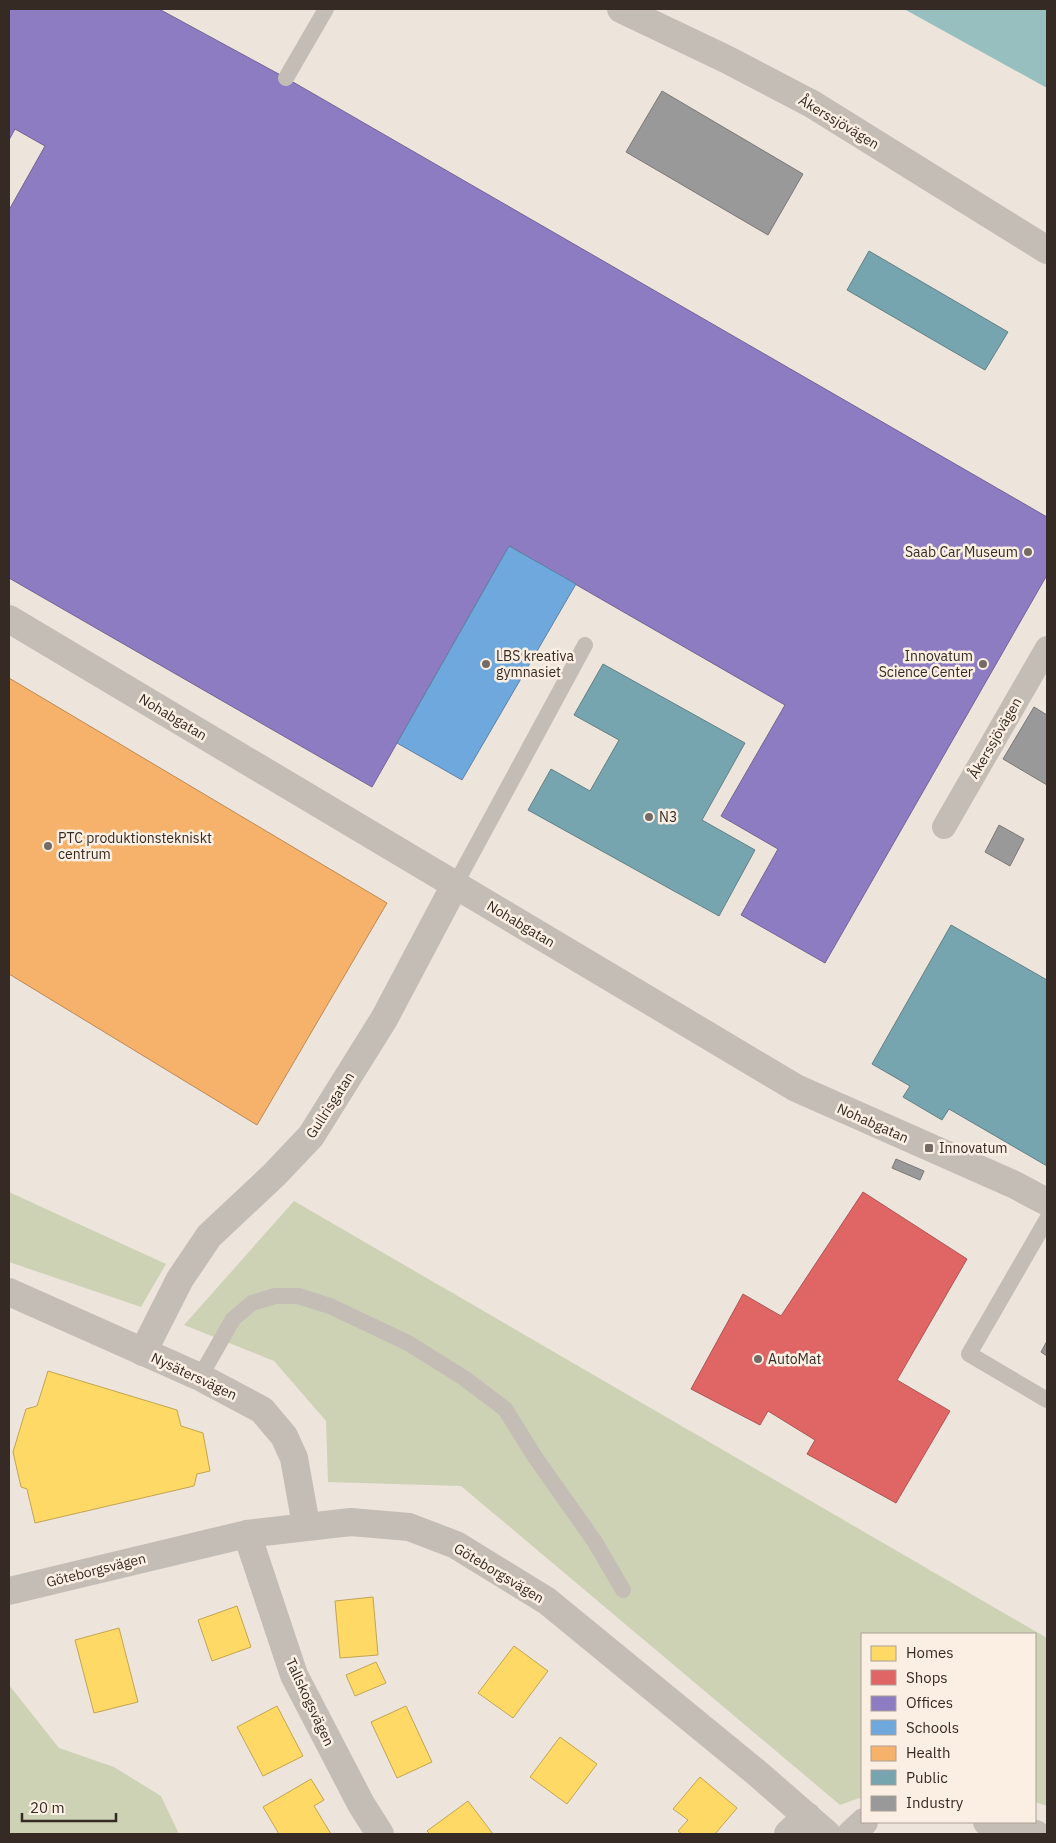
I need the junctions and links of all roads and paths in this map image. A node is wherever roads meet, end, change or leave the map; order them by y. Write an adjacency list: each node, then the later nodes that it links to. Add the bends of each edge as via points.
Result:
1 (326, 9): 3 (lane)
2 (621, 9): 4 (street, Åkerssjövägen, via 812,104)
3 (286, 78)
4 (1047, 250)
5 (9, 618): 9 (street, Nohabgatan)
6 (585, 645): 9 (lane)
7 (1047, 648): 8 (street, Åkerssjövägen)
8 (944, 827)
9 (455, 885): 10 (street, Nohabgatan, via 796,1088); 13 (street, Gullrisgatan, via 384,1019 311,1136 209,1236 180,1279)
10 (1047, 1202)
11 (1047, 1219): 15 (lane, via 968,1354)
12 (9, 1292): 13 (street, Nysätersvägen)
13 (143, 1352): 14 (street, Nysätersvägen)
14 (200, 1377): 16 (street, Nysätersvägen, via 262,1410 284,1436 294,1458); 18 (lane, via 233,1318 252,1303 275,1296 298,1296 330,1306 408,1343 464,1378 505,1409 595,1542)
15 (1047, 1400)
16 (306, 1525): 17 (street, Göteborgsvägen); 22 (street, Göteborgsvägen, via 351,1522 409,1527 456,1545 503,1572 547,1601)
17 (247, 1534): 19 (street, Göteborgsvägen); 23 (street, Tallskogsvägen, via 294,1675)
18 (623, 1590)
19 (9, 1591)
20 (863, 1823): 24 (street)
21 (991, 1823): 25 (street)
22 (807, 1828)
23 (380, 1834)
24 (851, 1834)
25 (1036, 1834)

